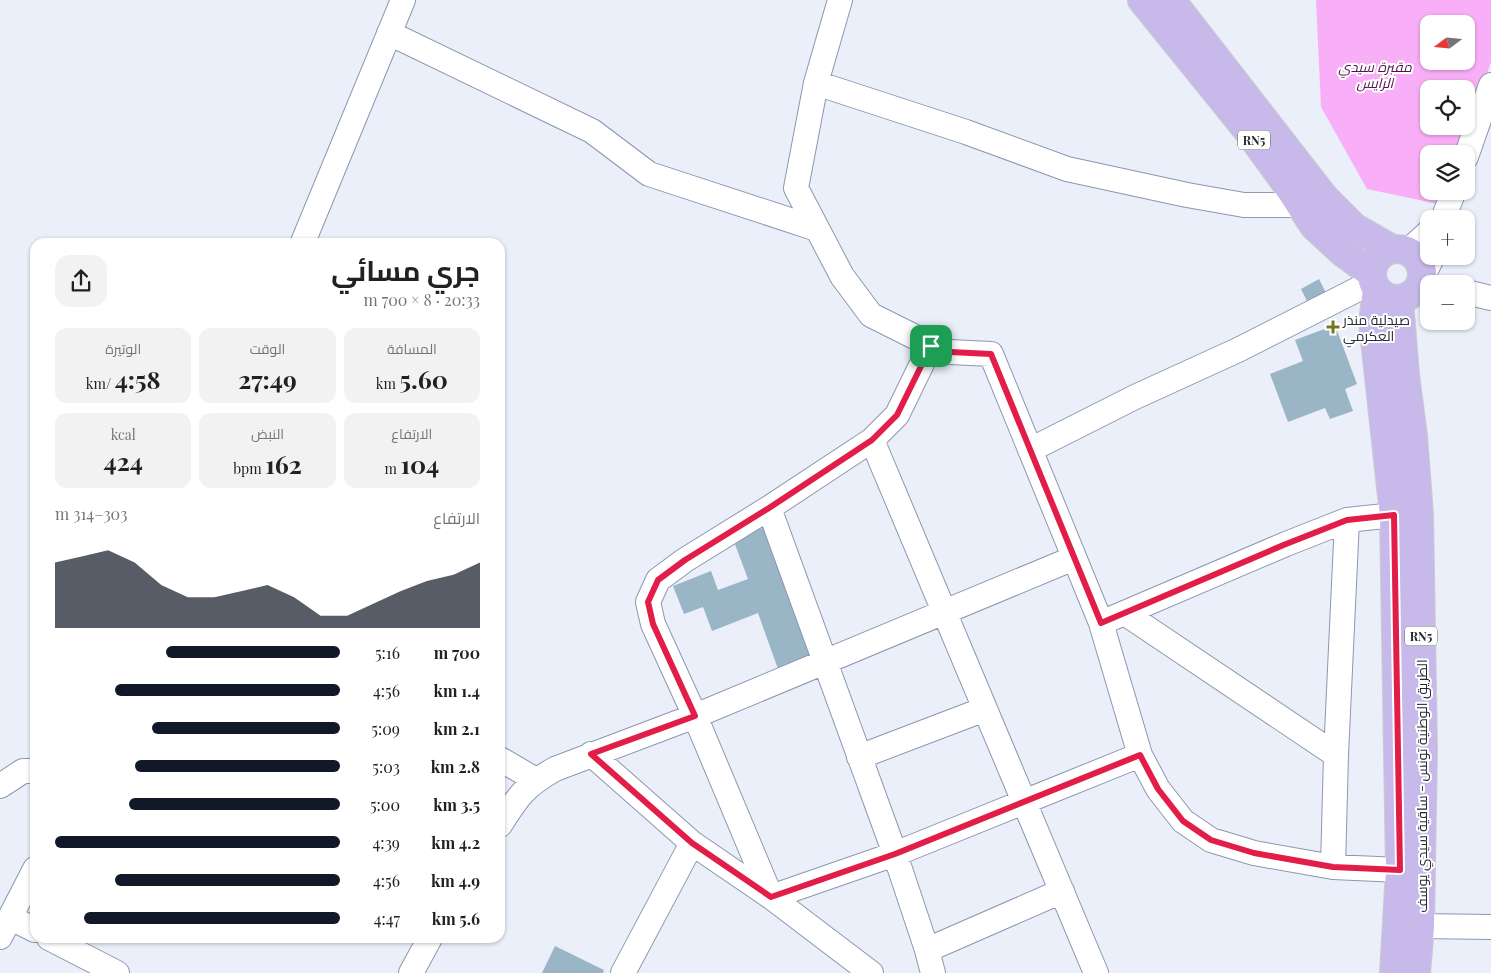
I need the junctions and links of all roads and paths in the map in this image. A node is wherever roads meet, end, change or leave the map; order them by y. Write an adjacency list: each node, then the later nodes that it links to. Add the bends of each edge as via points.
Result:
1 (403, 0): 5 (street)
2 (840, 0): 6 (street)
3 (1142, 0): 9 (main road, RN5, via 1248,131)
4 (1171, 0): 13 (main road, RN5, via 1324,197)
5 (390, 33): 10 (street, via 592,130 648,174); 11 (street)
6 (816, 83): 9 (street, via 1067,169 1244,205); 10 (street, via 796,188)
7 (1491, 85): 8 (street)
8 (1470, 145)
9 (1300, 205): 13 (main road, RN5, via 1314,226 1342,252)
10 (816, 229): 16 (street, via 842,276 871,315)
11 (305, 238)
12 (1420, 249): 13 (street)
13 (1402, 275): 18 (street, via 1135,397); 20 (main road, الطريق الوطنية تونس - ساقية سيدي يوسف / RN5, via 1373,322); 46 (main road, الطريق الوطنية تونس - ساقية سيدي يوسف / RN5, via 1405,375 1419,515 1423,749)
14 (1475, 294): 15 (street)
15 (1491, 298)
16 (931, 346): 17 (street, via 897,415); 18 (street, via 950,352 991,354)
17 (872, 440): 19 (street); 23 (street)
18 (1030, 450): 22 (street)
19 (769, 508): 26 (street); 28 (street, via 658,580 648,602 653,624)
20 (1394, 515): 21 (street); 42 (main road, الطريق الوطنية تونس - ساقية سيدي يوسف / RN5)
21 (1347, 520): 24 (street); 31 (street)
22 (1074, 558): 23 (street); 25 (street)
23 (945, 611): 26 (street); 27 (street)
24 (1126, 614): 25 (street); 31 (street)
25 (1101, 623): 30 (street)
26 (824, 662): 28 (street); 32 (street)
27 (985, 709): 32 (street); 37 (street)
28 (695, 716): 29 (street); 45 (street)
29 (591, 754): 35 (street); 39 (street)
30 (1140, 755): 37 (street); 41 (street, via 1158,789 1183,821 1211,840 1254,853)
31 (1336, 756): 41 (street)
32 (859, 757): 40 (street)
33 (505, 762): 35 (street)
34 (30, 771): 36 (street, via 23,771)
35 (536, 780): 38 (street, via 518,796)
36 (0, 786)
37 (1023, 802): 40 (street); 44 (street)
38 (505, 817)
39 (692, 843): 45 (street); 55 (street)
40 (895, 854): 45 (street); 52 (street)
41 (1333, 867): 42 (street)
42 (1400, 870): 59 (main road, الطريق الوطنية تونس - ساقية سيدي يوسف / RN5)
43 (30, 879): 48 (street)
44 (1062, 891): 52 (street); 58 (street)
45 (771, 897): 56 (street)
46 (1420, 926): 47 (street); 60 (main road, الطريق الوطنية تونس - ساقية سيدي يوسف / RN5)
47 (1491, 927)
48 (6, 928): 49 (street)
49 (30, 930)
50 (59, 943): 53 (street)
51 (427, 943): 54 (street)
52 (927, 950): 57 (street)
53 (117, 973)
54 (411, 973)
55 (623, 973)
56 (871, 973)
57 (933, 973)
58 (1096, 973)
59 (1394, 973)
60 (1416, 973)

